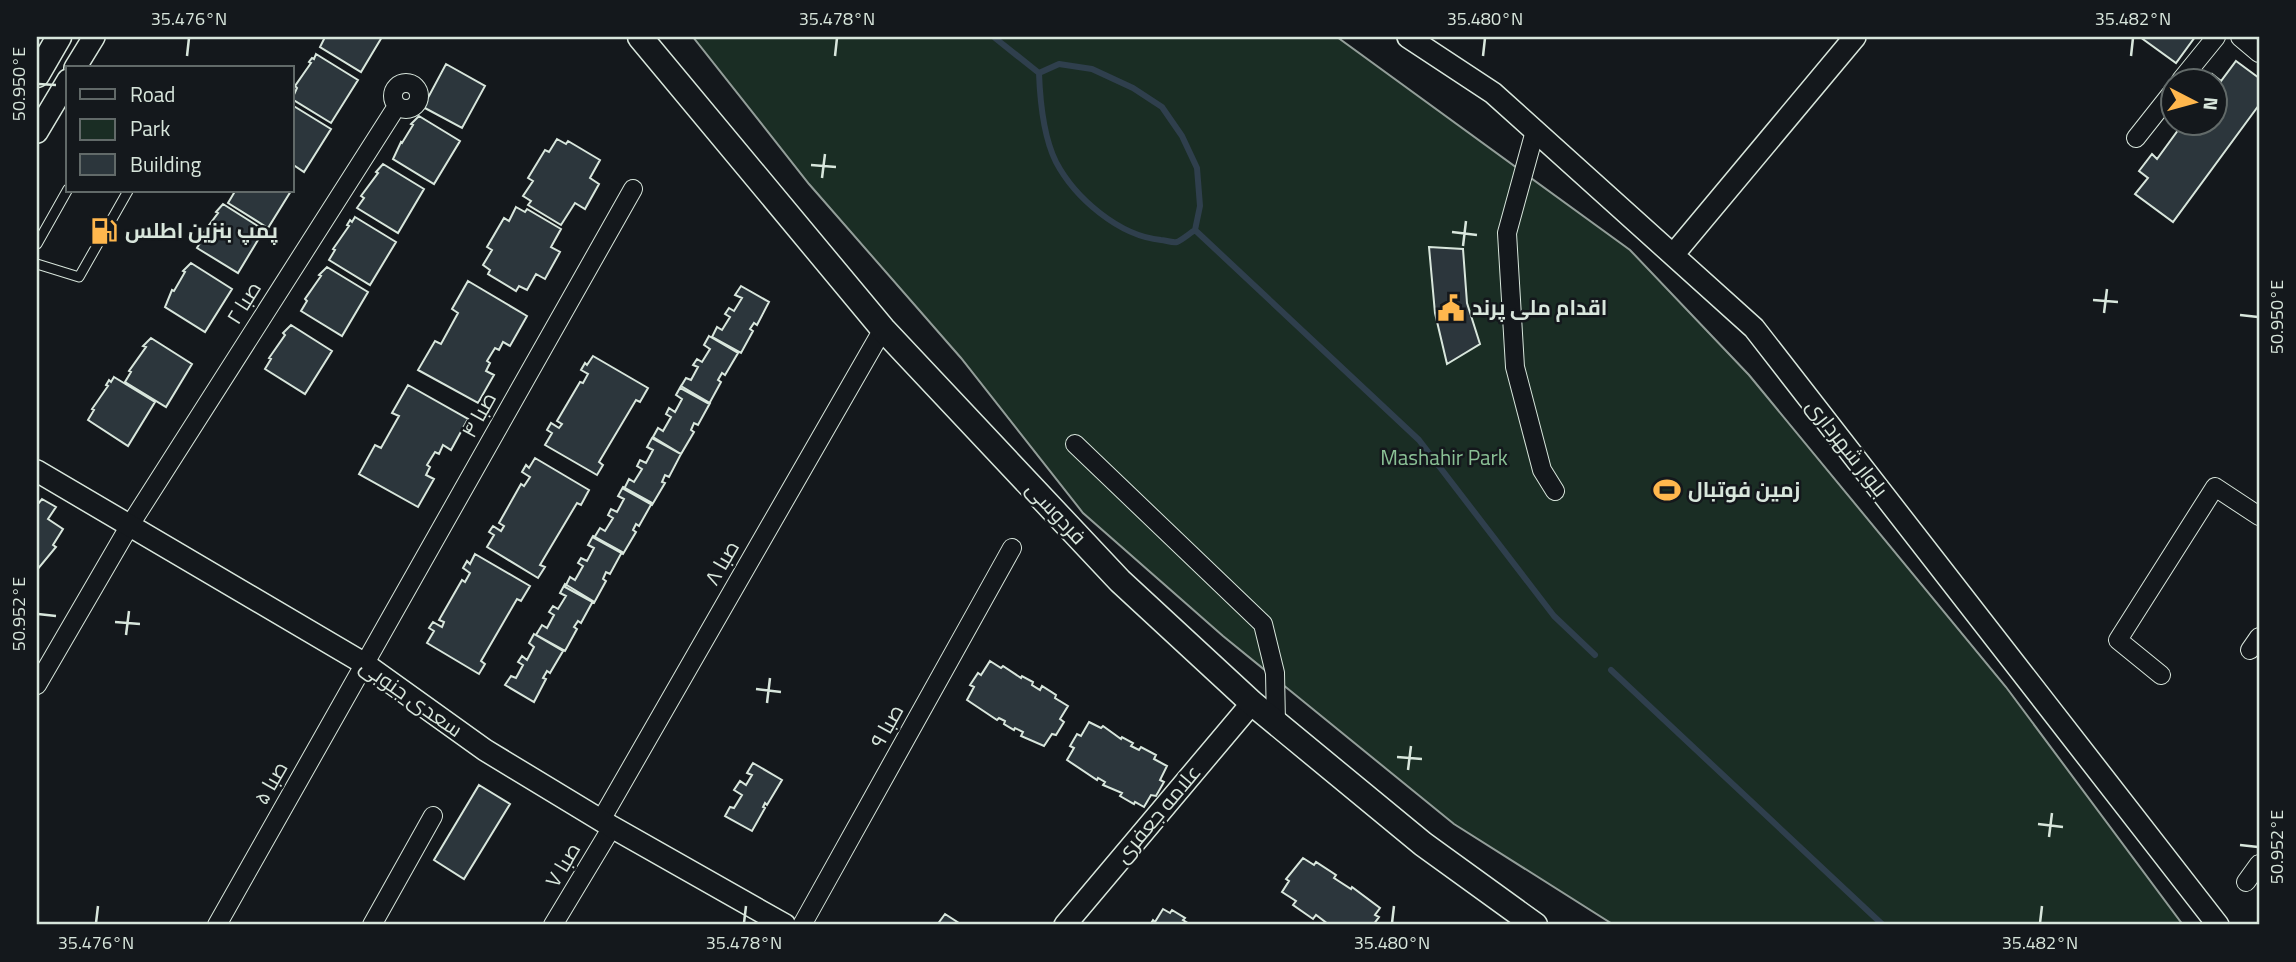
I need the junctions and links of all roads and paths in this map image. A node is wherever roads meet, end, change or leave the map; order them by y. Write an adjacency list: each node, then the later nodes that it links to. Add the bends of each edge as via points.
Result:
1 (59, 37): 11 (main road)
2 (94, 37): 9 (street)
3 (639, 37): 24 (main road, فردوسی)
4 (1408, 37): 15 (street, بلوار شهرداری, via 1493,93)
5 (1855, 37): 22 (street)
6 (2216, 37): 10 (street)
7 (2239, 37): 8 (street)
8 (2259, 53)
9 (77, 66)
10 (2192, 66)
11 (37, 75)
12 (66, 85): 16 (street)
13 (397, 106): 29 (street, صبا ۲)
14 (2160, 108): 17 (street)
15 (1535, 131): 22 (street, بلوار شهرداری); 27 (street, via 1507,233 1515,367 1542,470)
16 (37, 132)
17 (2136, 138)
18 (633, 189): 31 (street, صبا ۴)
19 (66, 192): 21 (lane)
20 (127, 192): 23 (lane, via 79,277)
21 (37, 244)
22 (1673, 255): 47 (street, بلوار شهرداری, via 1754,328)
23 (37, 264)
24 (883, 329): 34 (main road, فردوسی, via 1120,581); 37 (street, صبا ۸)
25 (1075, 444): 35 (street, via 1263,624 1275,673)
26 (37, 471): 29 (street, سعدی جنوبی)
27 (1555, 491)
28 (2259, 516): 32 (street, via 2215,487 2118,640)
29 (130, 525): 31 (street, سعدی جنوبی); 33 (street, صبا ۲)
30 (1012, 548): 44 (street, صبا ۹)
31 (365, 664): 37 (street, سعدی جنوبی, via 485,750); 40 (street, صبا ۵)
32 (2161, 675)
33 (37, 685)
34 (1252, 704): 35 (main road, فردوسی); 45 (street, علامه جعفری)
35 (1276, 723): 46 (main road, فردوسی, via 1423,844)
36 (433, 816): 41 (street)
37 (606, 824): 42 (street, صبا ۷); 43 (street, سعدی جنوبی)
38 (2259, 864): 39 (street)
39 (2246, 882)
40 (217, 925)
41 (372, 925)
42 (554, 925)
43 (785, 925)
44 (802, 925)
45 (1065, 925)
46 (1535, 925)
47 (2218, 925)

